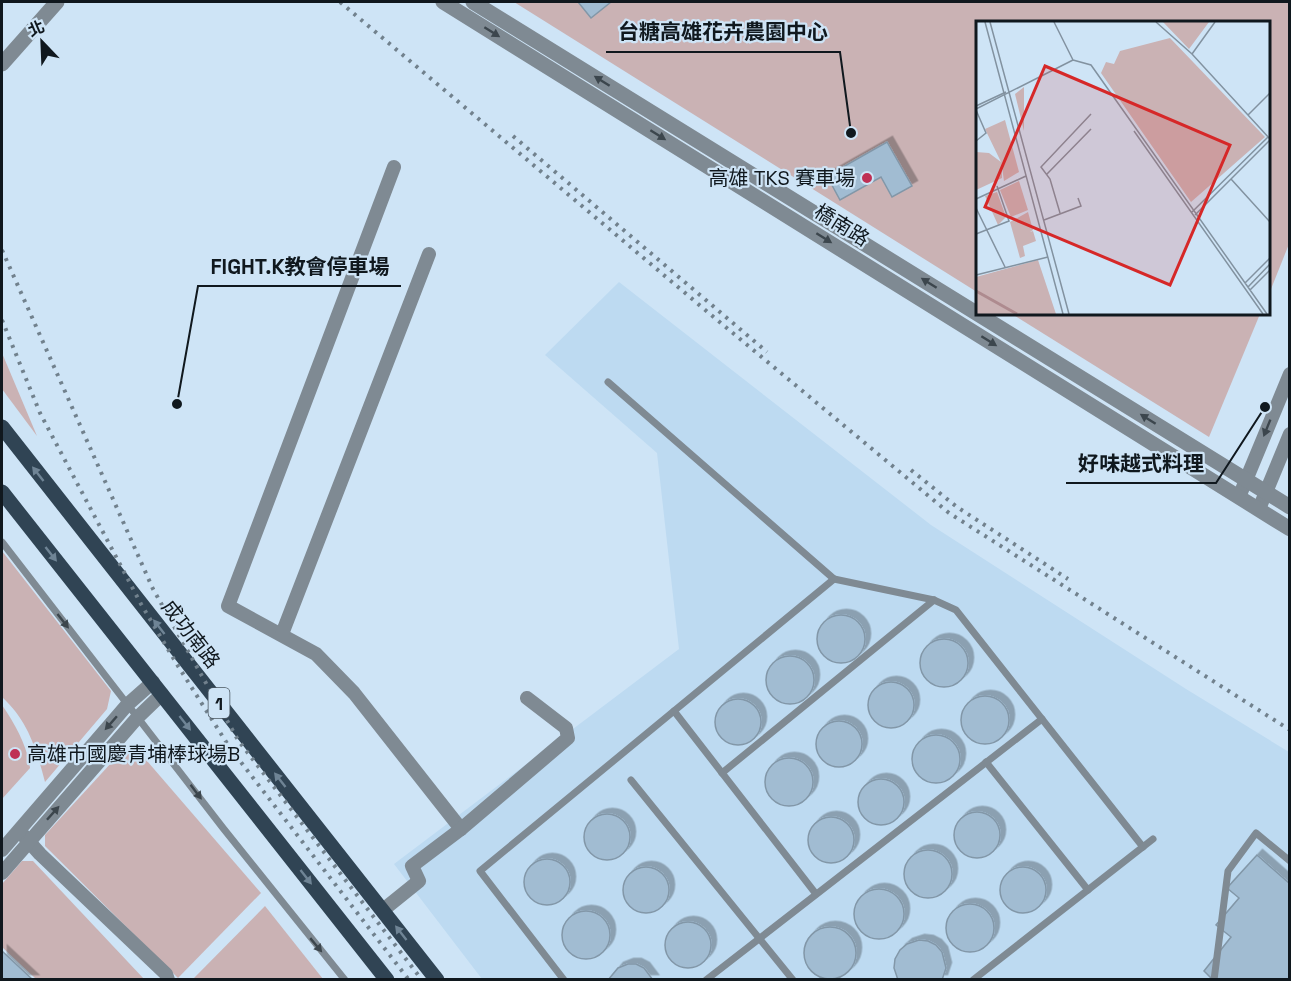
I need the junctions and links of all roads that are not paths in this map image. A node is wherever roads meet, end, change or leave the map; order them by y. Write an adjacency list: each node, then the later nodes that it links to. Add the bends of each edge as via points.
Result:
1 (57, 2): 4 (street)
2 (443, 2): 16 (street, 橋南路, one-way to 16)
3 (473, 2): 7 (street, 橋南路, one-way to 3)
4 (2, 64)
5 (394, 167): 23 (street, via 228,606)
6 (429, 254): 23 (street)
7 (976, 313)
8 (980, 315): 13 (street, 橋南路, one-way to 8)
9 (1290, 374): 13 (street, one-way to 13)
10 (608, 382): 21 (lane)
11 (2, 427): 43 (main road, 成功南路 / 1, one-way to 11)
12 (1290, 434): 15 (street)
13 (1246, 480): 15 (street, 橋南路); 16 (street)
14 (2, 492): 24 (main road, 1, one-way to 24)
15 (1266, 492): 17 (street, 橋南路); 18 (street)
16 (1239, 497): 18 (street, 橋南路)
17 (1290, 507)
18 (1259, 509): 19 (street, 橋南路)
19 (1290, 529)
20 (2, 542): 26 (lane, one-way to 26)
21 (834, 579): 22 (lane); 27 (lane)
22 (934, 600): 29 (lane, via 956,610); 31 (lane)
23 (282, 634): 33 (street, via 316,654 354,693)
24 (157, 688): 26 (street); 28 (street); 47 (main road, 1, one-way to 47)
25 (527, 698): 33 (street, via 566,728 568,738)
26 (127, 705): 28 (lane); 34 (street, one-way to 34)
27 (674, 711): 31 (lane); 49 (lane, via 480,871)
28 (137, 718): 36 (street, one-way to 28); 46 (lane, one-way to 46)
29 (1042, 719): 30 (lane); 37 (lane)
30 (986, 762): 41 (lane); 42 (lane)
31 (722, 773): 42 (lane)
32 (631, 780): 44 (lane)
33 (461, 829): 43 (street, via 412,866 419,881)
34 (18, 831): 36 (street); 38 (street)
35 (1153, 839): 37 (lane)
36 (29, 840): 40 (street); 45 (street)
37 (1143, 847): 41 (lane)
38 (2, 850)
39 (1290, 861): 53 (lane, via 1256,833 1228,871)
40 (2, 873)
41 (1088, 890): 52 (lane)
42 (816, 894): 44 (lane)
43 (383, 910): 48 (main road, 成功南路 / 1, one-way to 43)
44 (759, 938): 50 (lane); 51 (lane)
45 (168, 980)
46 (345, 980)
47 (387, 980)
48 (437, 980)
49 (564, 980)
50 (706, 980)
51 (793, 980)
52 (973, 980)
53 (1214, 980)

